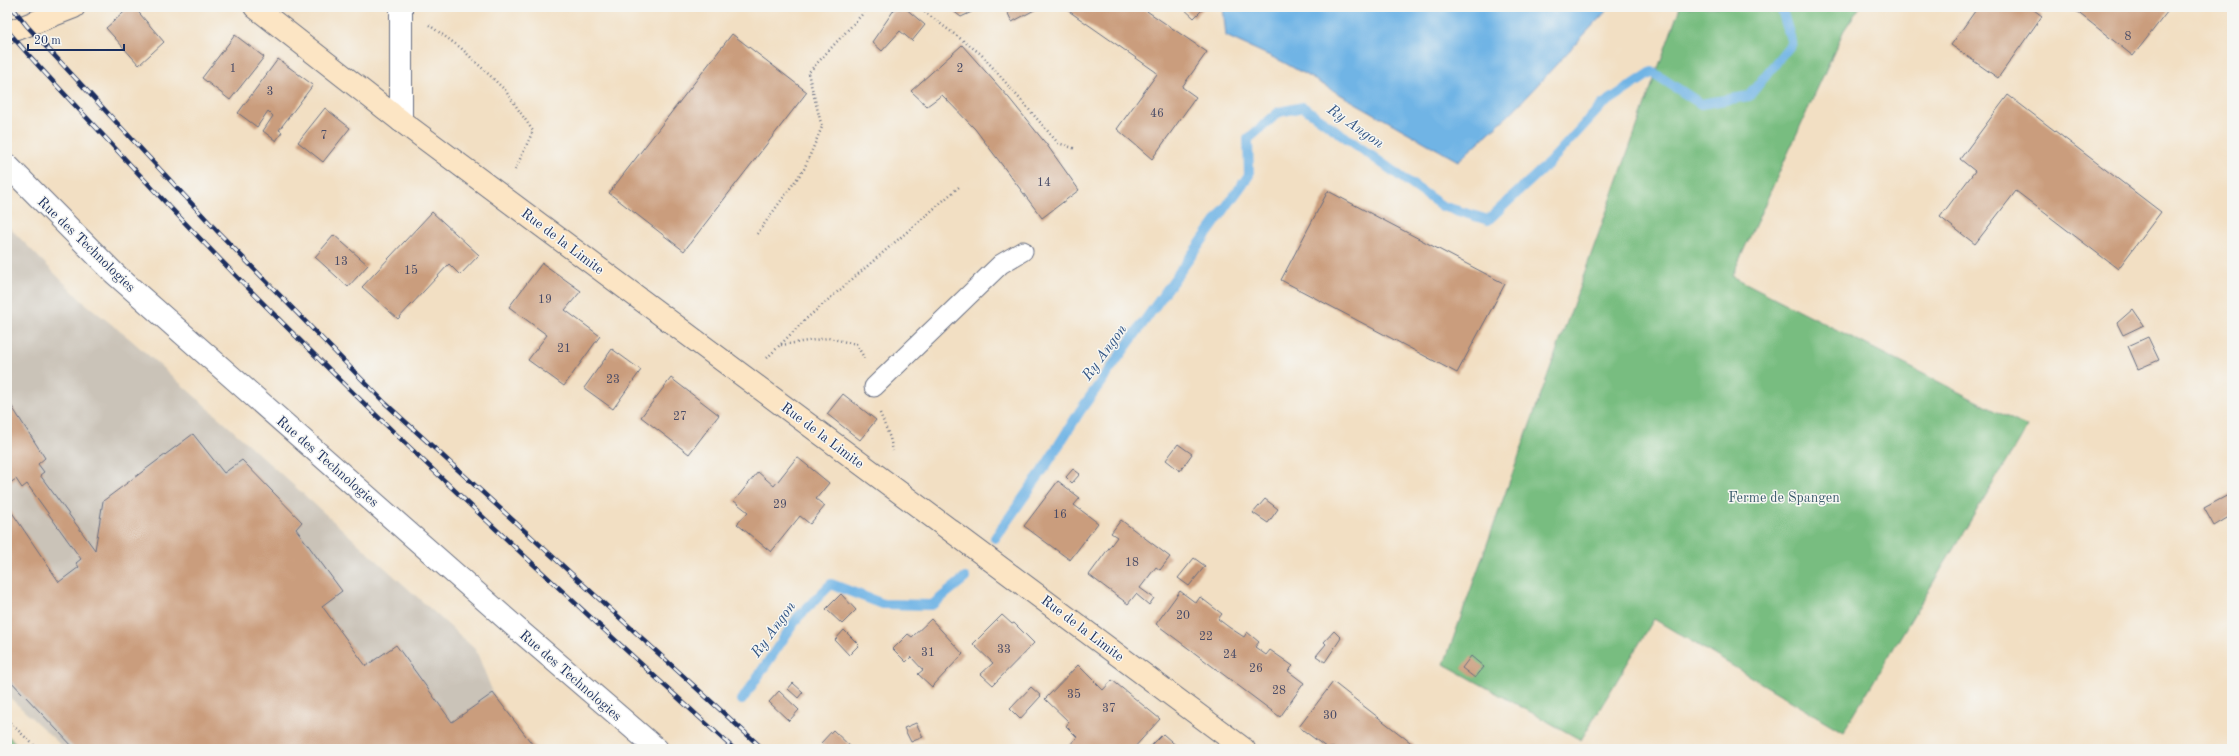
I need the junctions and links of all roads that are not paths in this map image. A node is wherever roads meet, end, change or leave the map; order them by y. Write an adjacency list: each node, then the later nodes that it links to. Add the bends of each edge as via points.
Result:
1 (255, 7): 5 (street, Rue de la Limite)
2 (401, 7): 5 (street)
3 (60, 9): 4 (street)
4 (7, 33)
5 (401, 121): 10 (street, Rue de la Limite)
6 (7, 165): 9 (street, Rue des Technologies, via 115,274)
7 (1023, 251): 8 (lane, via 1001,264)
8 (874, 387)
9 (657, 749)
10 (1244, 749)

